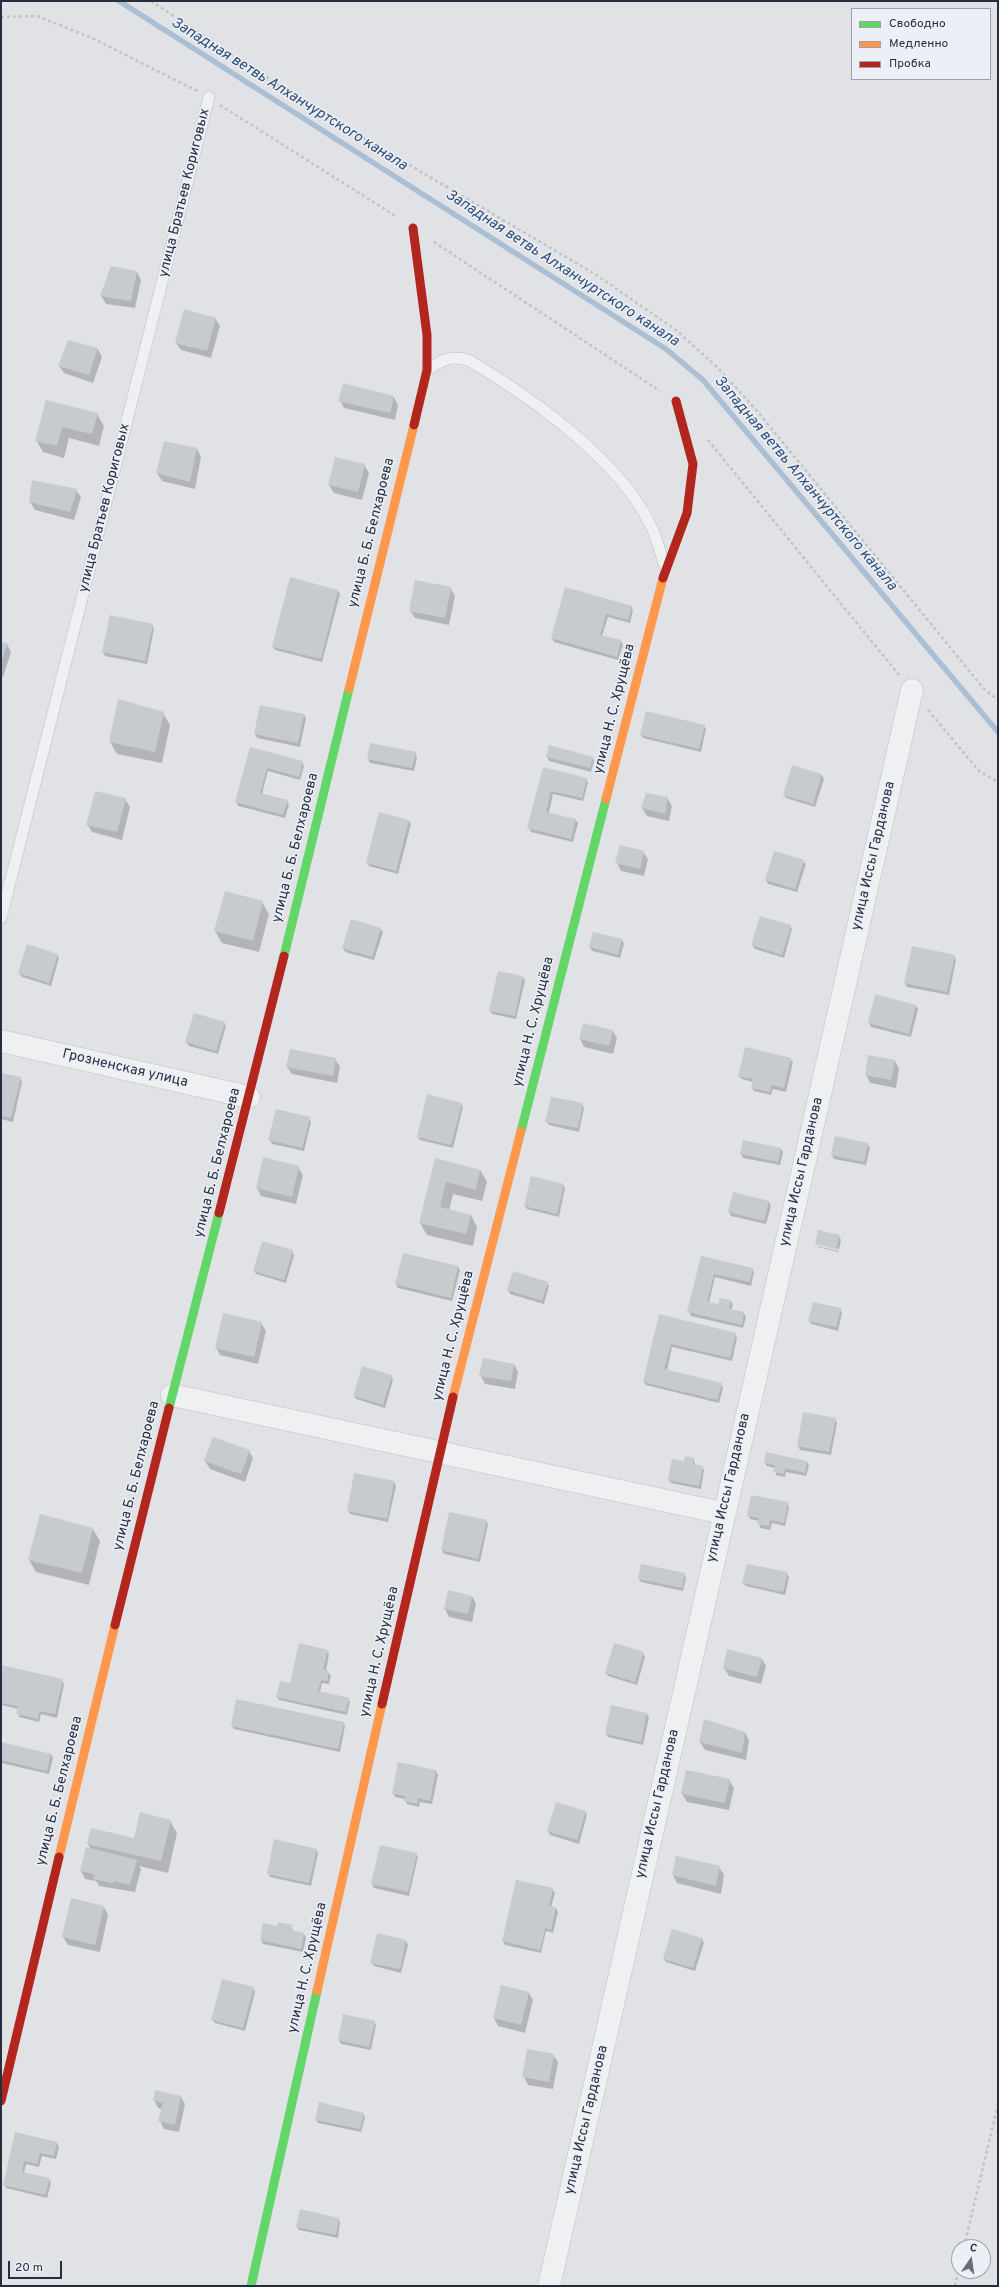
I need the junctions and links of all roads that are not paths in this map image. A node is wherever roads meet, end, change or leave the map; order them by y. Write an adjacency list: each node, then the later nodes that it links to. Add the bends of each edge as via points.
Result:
1 (209, 98): 7 (lane, улица Братьев Кориговых)
2 (413, 228): 3 (street, улица Б. Б. Белхароева, via 428,335)
3 (427, 370): 5 (lane, via 447,358 470,361 568,428 603,462 639,506 651,526); 9 (street, улица Б. Б. Белхароева)
4 (676, 401): 5 (street, улица Н. С. Хрущёва, via 693,464 687,513)
5 (666, 566): 11 (street, улица Н. С. Хрущёва)
6 (912, 690): 12 (street, улица Иссы Гарданова)
7 (1, 918)
8 (1, 1041): 9 (street, Грозненская улица)
9 (249, 1097): 10 (street, улица Б. Б. Белхароева)
10 (172, 1395): 11 (street); 13 (street, улица Б. Б. Белхароева, via 129,1564)
11 (439, 1452): 12 (street); 14 (street, улица Н. С. Хрущёва)
12 (723, 1513): 15 (street, улица Иссы Гарданова)
13 (1, 2101)
14 (251, 2286)
15 (549, 2286)

